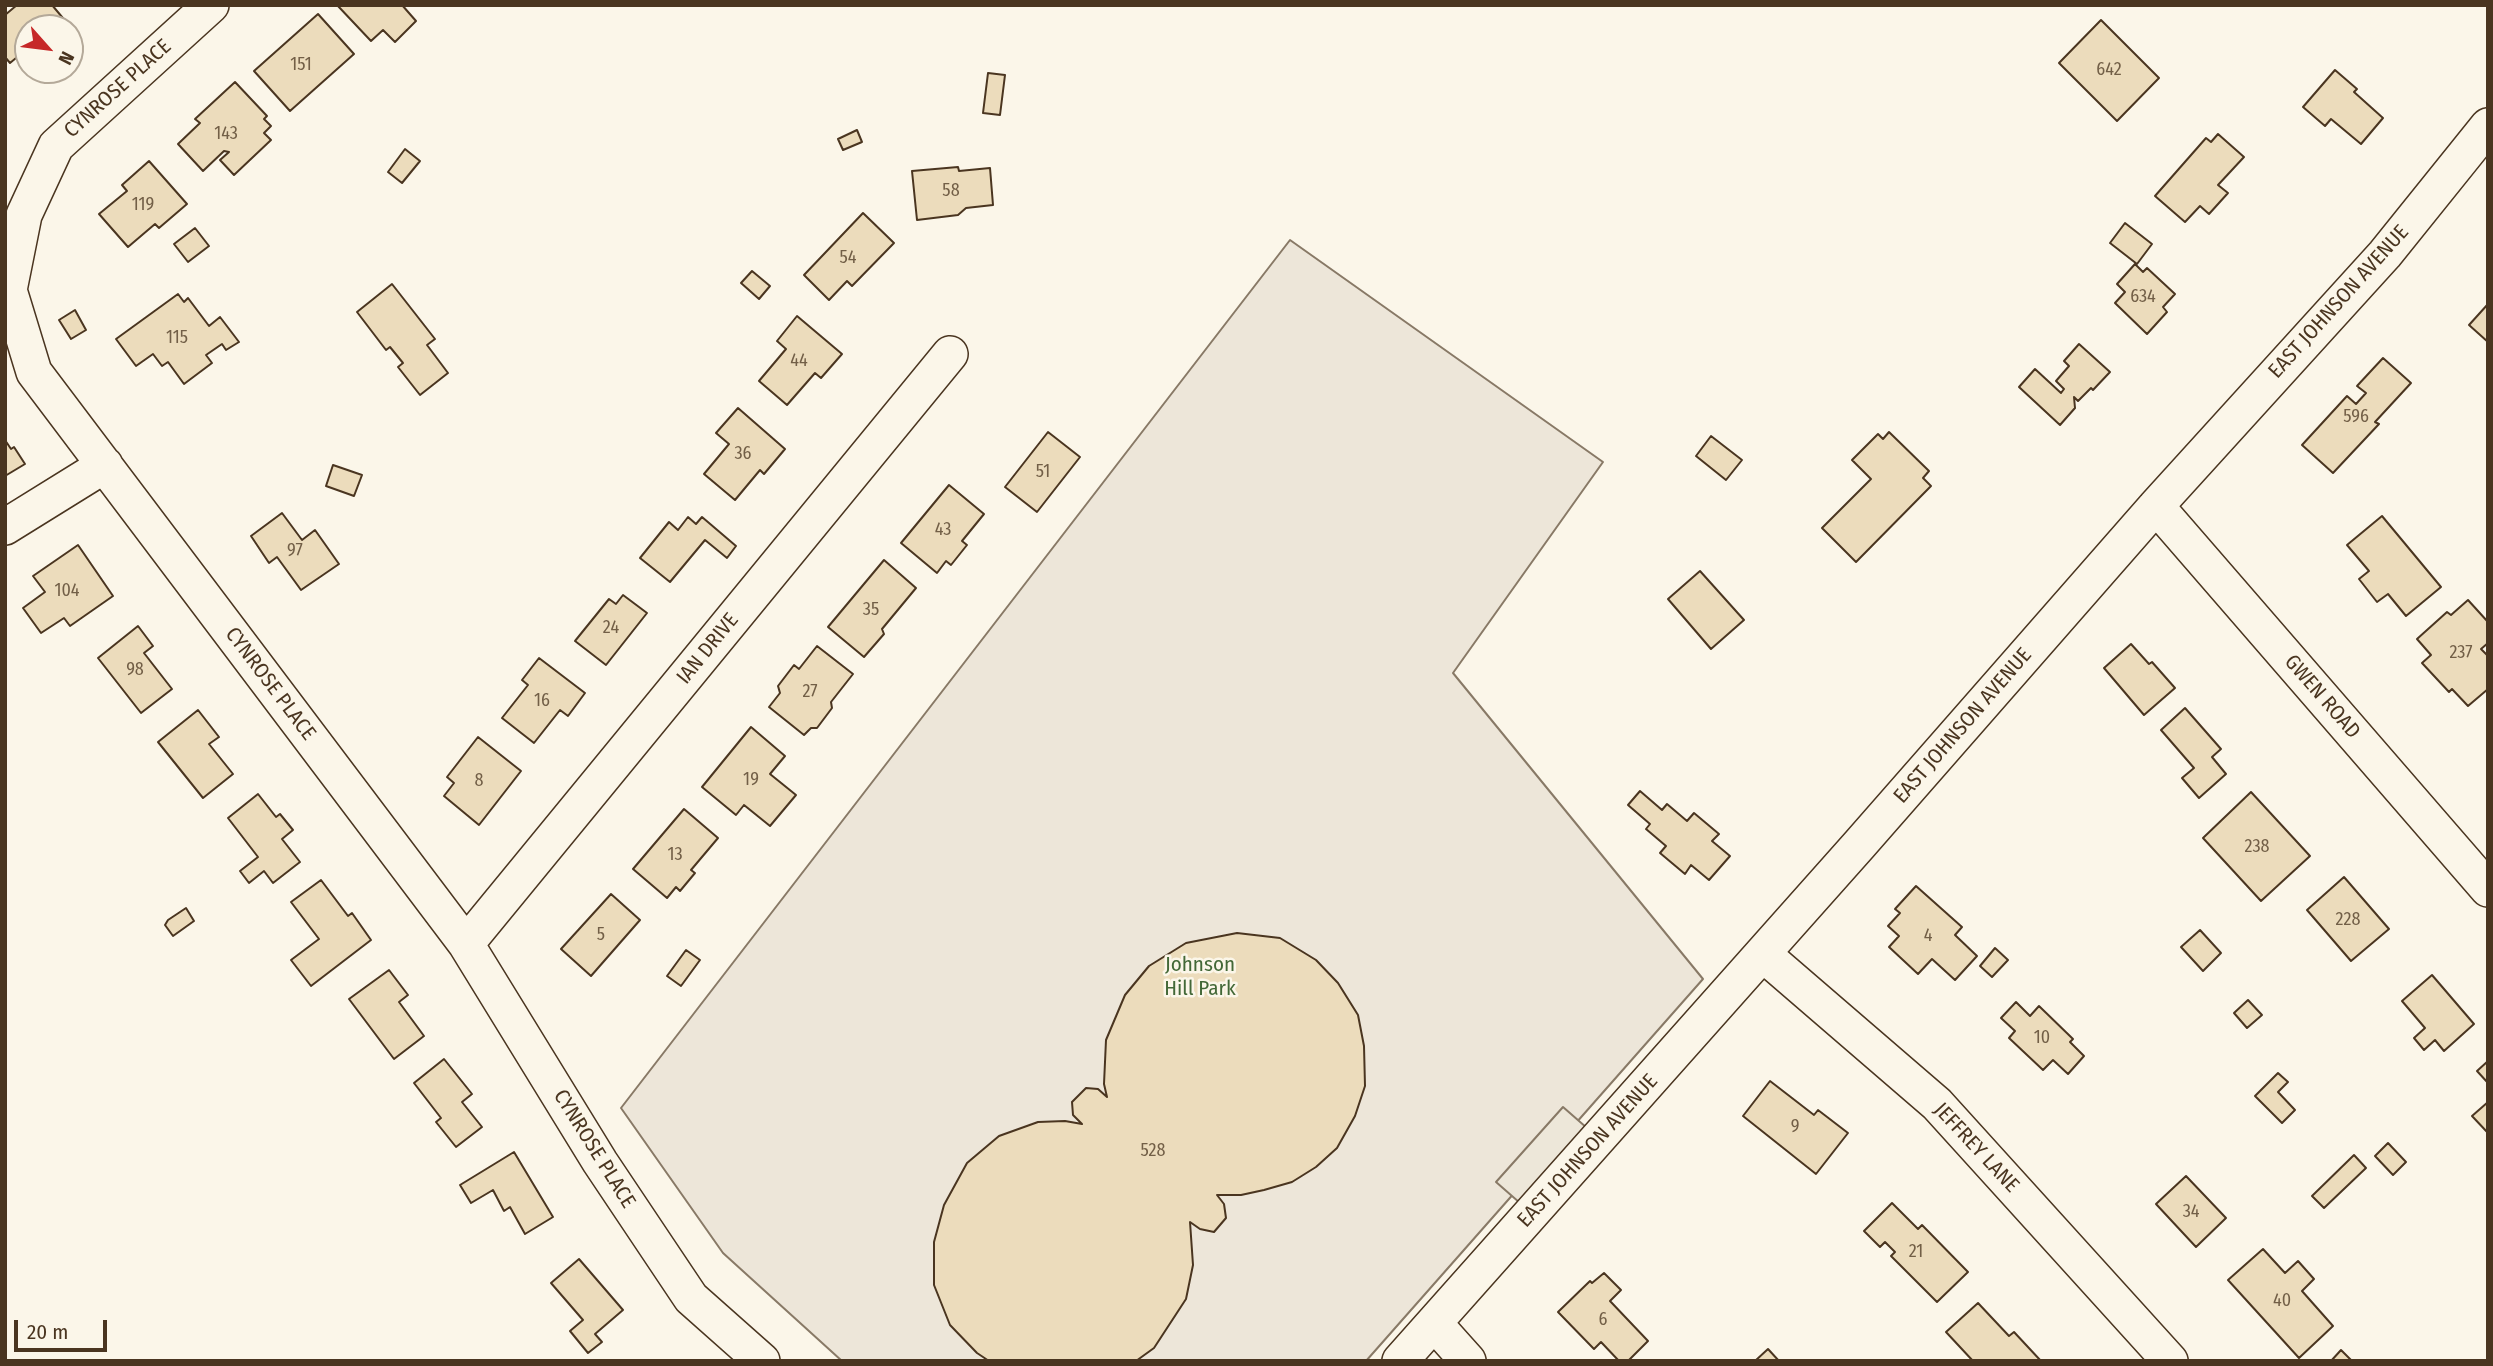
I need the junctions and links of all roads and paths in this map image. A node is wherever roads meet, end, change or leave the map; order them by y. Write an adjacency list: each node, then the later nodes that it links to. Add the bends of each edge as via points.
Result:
1 (211, 5): 4 (street, CYNROSE PLACE, via 56,146 24,215 9,290 34,372)
2 (2488, 125): 5 (street, EAST JOHNSON AVENUE, via 2385,254)
3 (950, 354): 8 (street, IAN DRIVE)
4 (105, 465): 6 (street); 8 (street, CYNROSE PLACE)
5 (2156, 506): 7 (street, GWEN ROAD); 9 (street, EAST JOHNSON AVENUE)
6 (5, 527)
7 (2488, 889)
8 (466, 944): 11 (street, CYNROSE PLACE, via 600,1162 691,1298)
9 (1763, 954): 10 (street, EAST JOHNSON AVENUE); 14 (street, JEFFREY LANE, via 1937,1104)
10 (1434, 1323): 12 (street, EAST JOHNSON AVENUE); 13 (street)
11 (762, 1361)
12 (1400, 1361)
13 (1468, 1361)
14 (2170, 1361)

